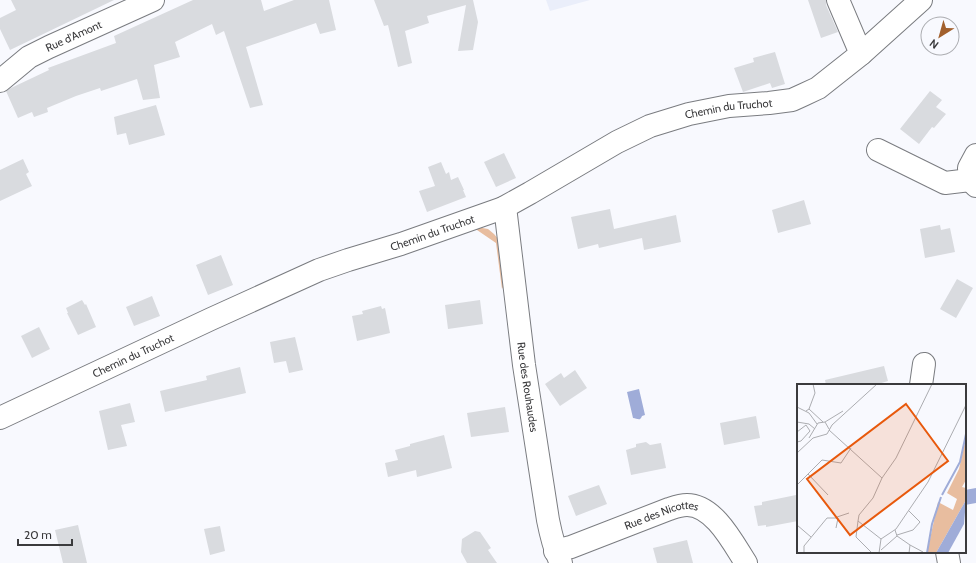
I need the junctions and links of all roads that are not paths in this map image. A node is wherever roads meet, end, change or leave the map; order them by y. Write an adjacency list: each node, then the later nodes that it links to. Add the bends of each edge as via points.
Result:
1 (153, 0): 5 (street, Rue d'Amont, via 29,57)
2 (838, 0): 4 (street)
3 (920, 0): 4 (street, Chemin du Truchot)
4 (861, 54): 9 (street, Chemin du Truchot, via 818,88 792,100 729,106 689,114 650,126 617,142)
5 (0, 81)
6 (878, 150): 8 (street, via 945,183)
7 (976, 155): 8 (street, via 969,168)
8 (973, 183)
9 (503, 208): 10 (street, Chemin du Truchot, via 319,270); 12 (street, Rue des Rouhaudes, via 548,520)
10 (0, 418)
11 (947, 553): 14 (street)
12 (558, 557): 13 (street, Rue des Nicottes, via 571,547 669,508 687,505 708,512 725,531)
13 (746, 563)
14 (949, 563)

